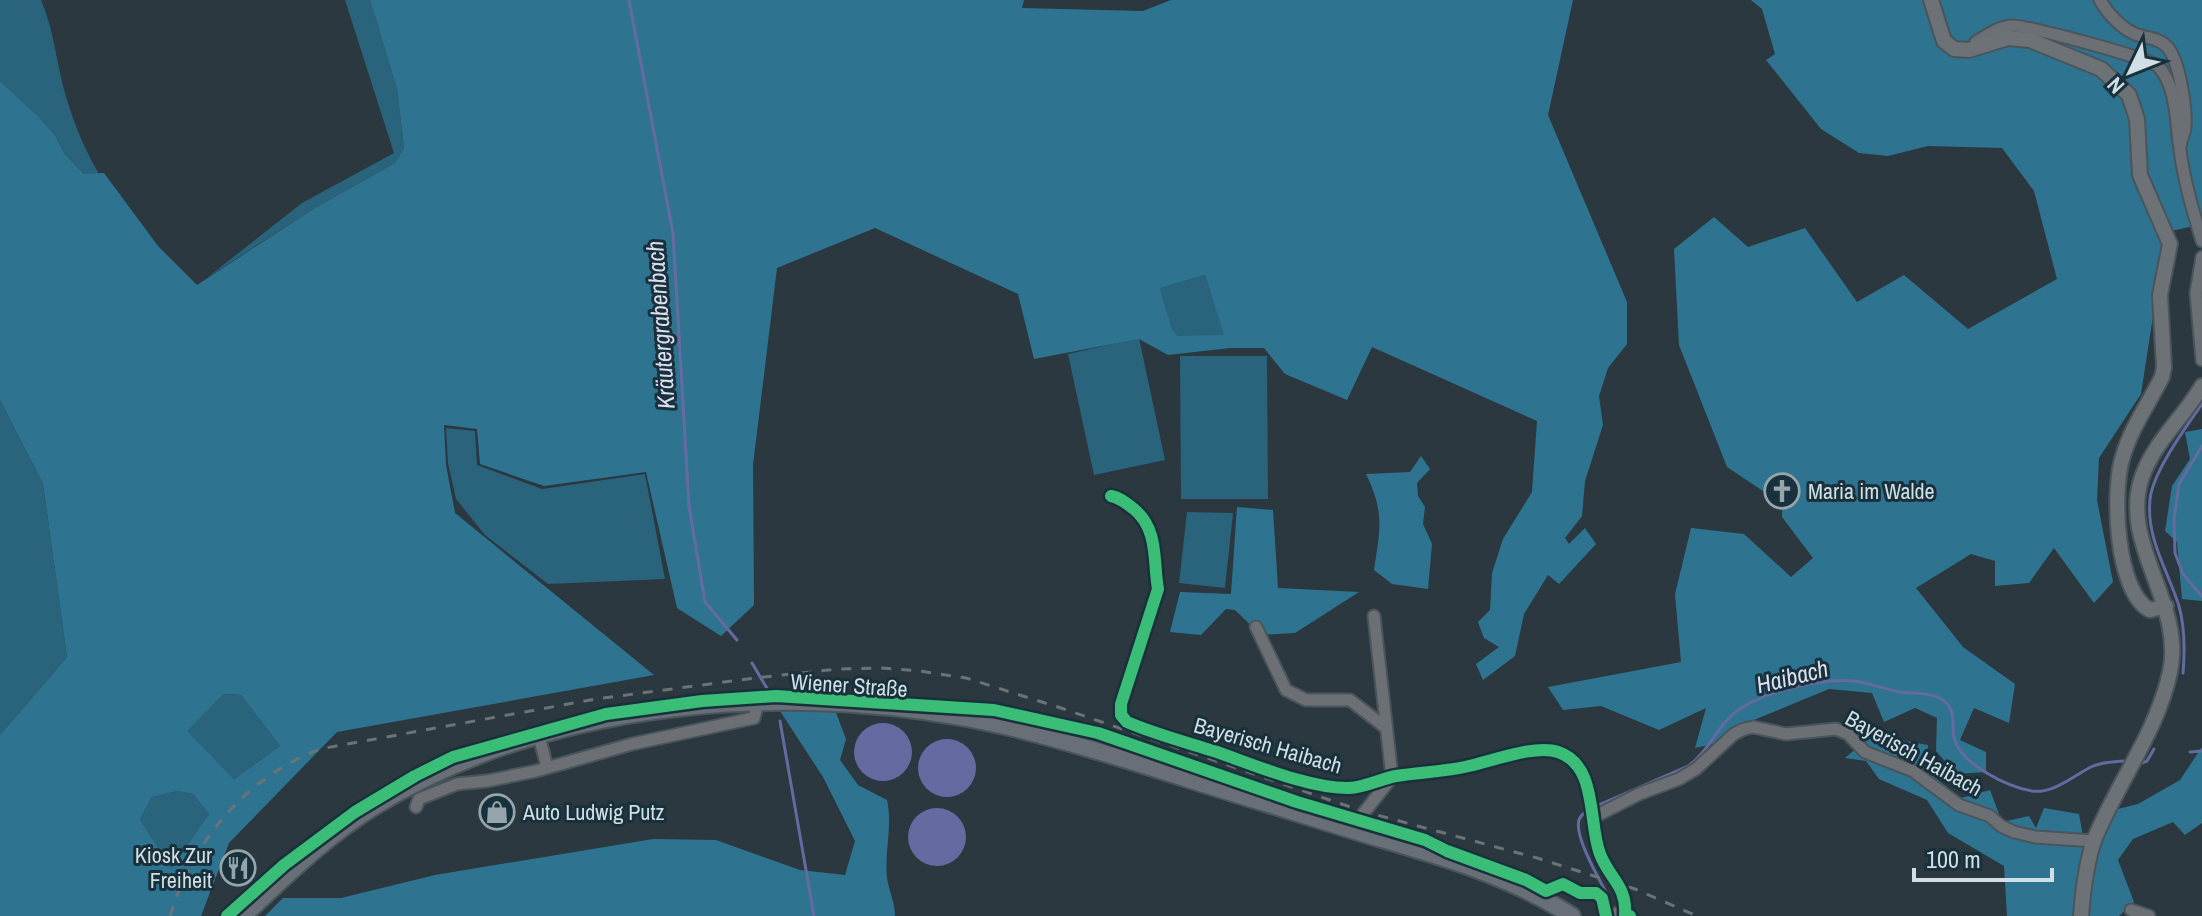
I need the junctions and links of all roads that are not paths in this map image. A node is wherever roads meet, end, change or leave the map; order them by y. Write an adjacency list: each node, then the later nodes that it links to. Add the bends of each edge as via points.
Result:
1 (1931, 0): 3 (main road, via 1948,45 1961,51)
2 (2100, 0): 4 (street, via 2131,32 2155,38 2171,53 2184,110)
3 (1978, 48): 4 (street, via 1976,42 2003,28 2029,27 2146,59 2159,67 2168,83); 10 (main road, via 2008,38 2030,40 2101,69 2134,105 2140,175 2170,244 2160,295 2164,367 2123,454 2119,543 2140,602 2150,610)
4 (2180, 145): 5 (street)
5 (2202, 241)
6 (2202, 257): 7 (street, via 2196,293)
7 (2202, 360)
8 (2202, 386): 10 (main road, via 2154,452 2138,490 2140,534)
9 (1111, 496): 18 (street, Bayerisch Haibach, via 1139,514 1150,530 1158,589 1121,704 1124,719 1323,785 1367,786)
10 (2166, 606): 23 (main road, via 2171,671)
11 (1374, 616): 14 (street)
12 (1256, 627): 14 (street, via 1286,690 1306,700 1350,700)
13 (758, 703): 15 (main road, Wiener Straße, via 658,712); 17 (street, via 754,718); 22 (main road, Wiener Straße, via 903,709 1004,726)
14 (1385, 727): 18 (street)
15 (539, 736): 16 (main road, Wiener Straße); 17 (street)
16 (451, 766): 19 (street); 26 (main road, Wiener Straße, via 359,816)
17 (547, 767): 19 (street)
18 (1392, 777): 21 (street, Bayerisch Haibach, via 1537,750 1557,751 1576,765 1587,785); 22 (street)
19 (457, 784): 20 (street, via 419,799)
20 (416, 807)
21 (1591, 815): 23 (street, Bayerisch Haibach, via 1679,779 1744,729 1786,734 1836,729 1865,752 1913,771 1959,805 2014,832); 25 (street, Bayerisch Haibach, via 1600,855 1623,890)
22 (1354, 831): 27 (main road, Wiener Straße, via 1497,876)
23 (2094, 841): 29 (main road)
24 (2131, 910): 30 (street)
25 (1627, 915): 28 (street, Bayerisch Haibach)
26 (243, 916)
27 (1572, 916)
28 (1609, 916)
29 (2081, 916)
30 (2149, 916)

